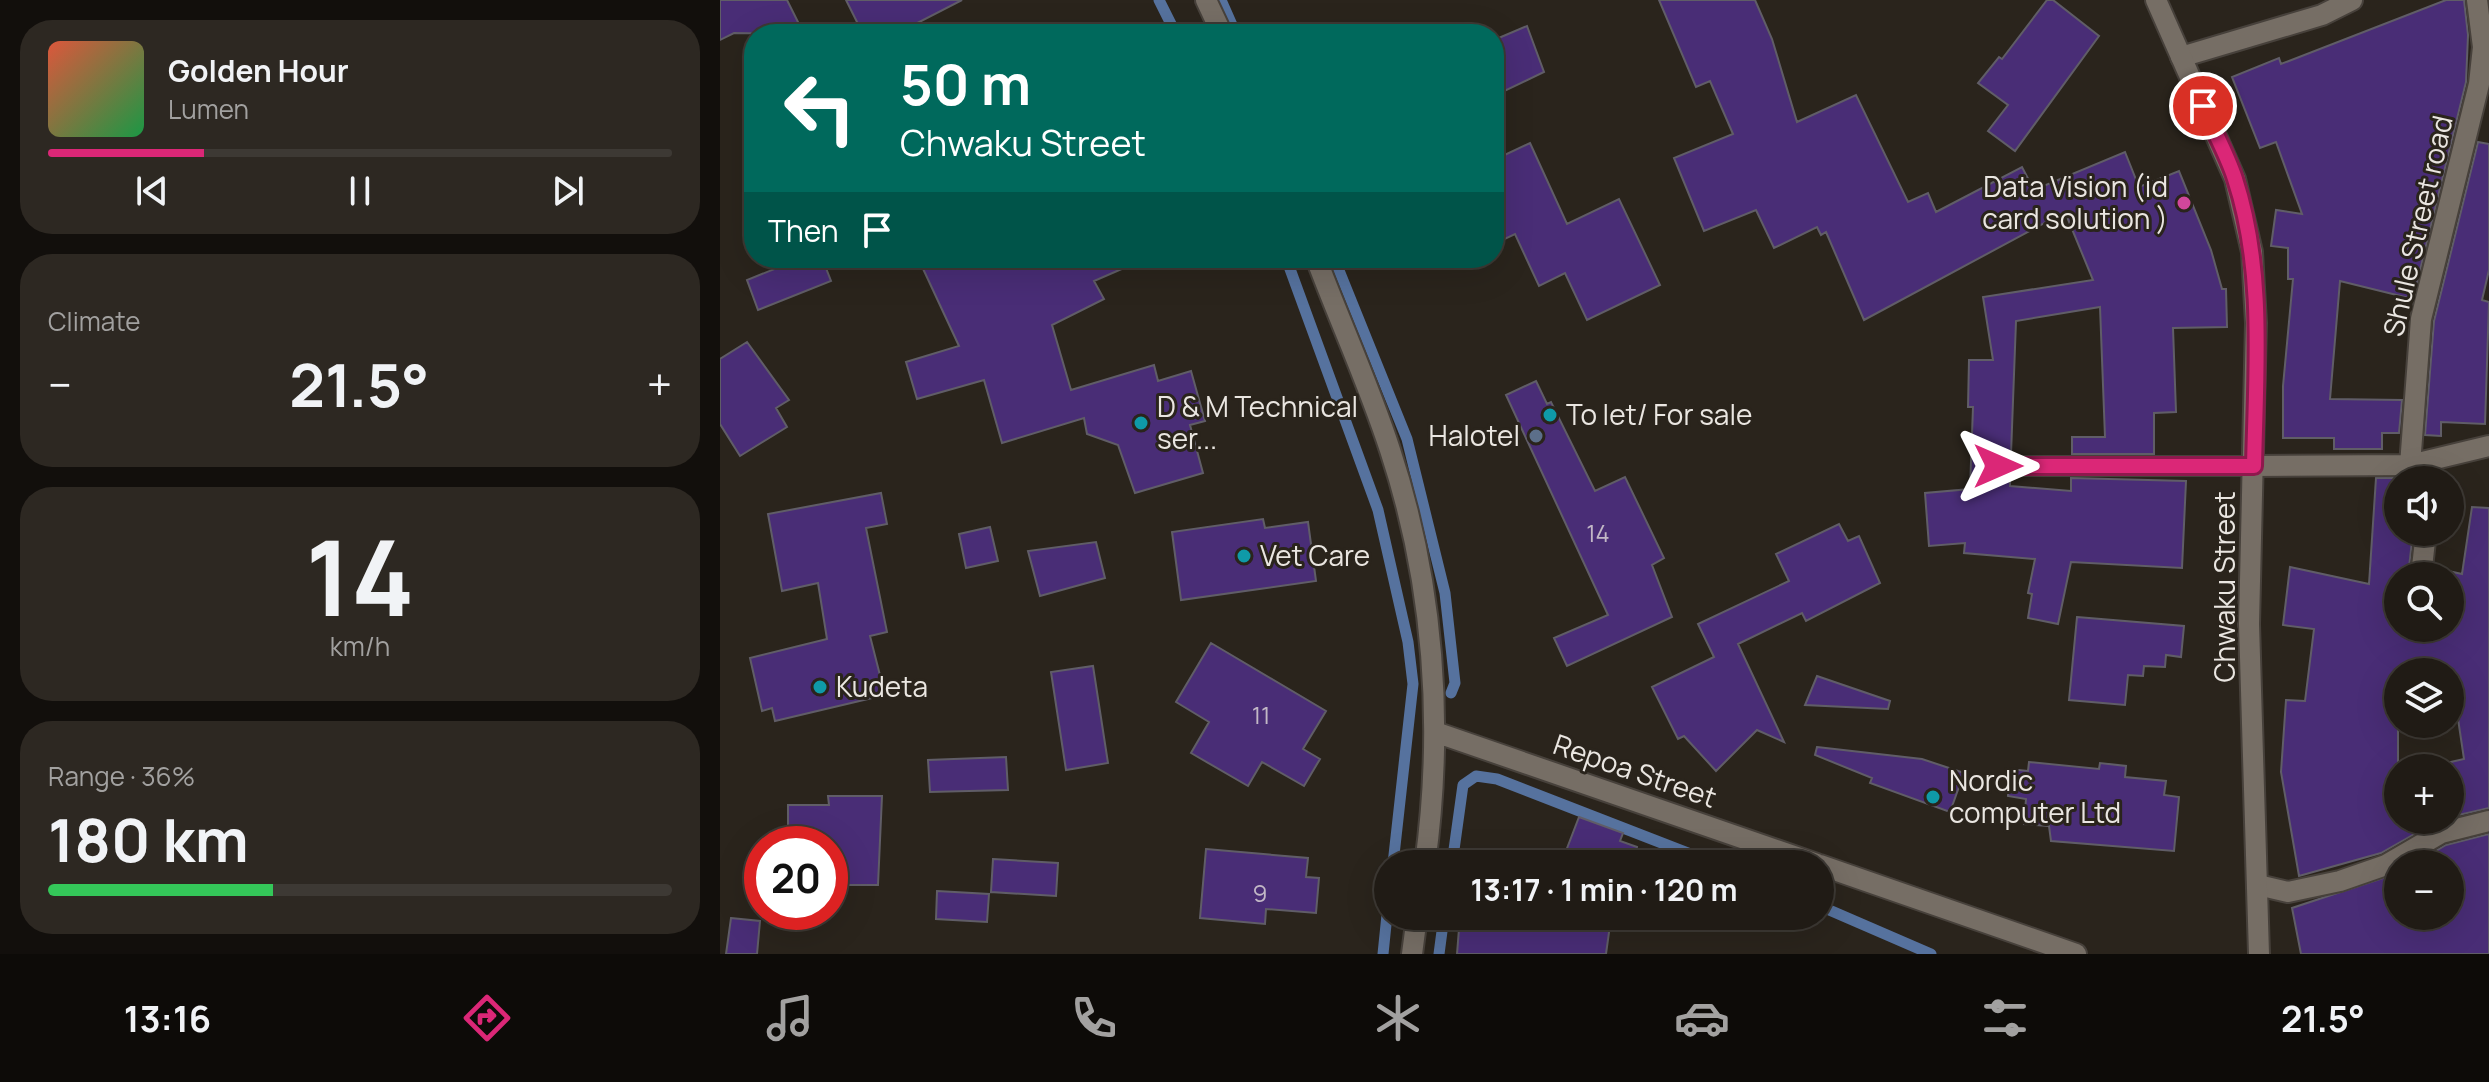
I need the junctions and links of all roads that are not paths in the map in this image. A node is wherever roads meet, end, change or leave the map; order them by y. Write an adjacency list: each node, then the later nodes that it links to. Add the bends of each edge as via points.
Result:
1 (1206, 0): 5 (street)
2 (2156, 0): 6 (street, Chwaku Street)
3 (2352, 0): 6 (street, via 2322,15)
4 (2477, 0): 9 (street, Shule Street road, via 2483,47 2479,84 2421,319)
5 (1217, 24)
6 (2181, 57): 11 (street, Chwaku Street, via 2235,179 2252,252)
7 (1320, 268): 14 (street, via 1390,452 1421,574)
8 (2489, 446): 13 (street)
9 (2410, 465): 11 (street); 12 (street)
10 (1998, 466): 11 (lane)
11 (2254, 466): 19 (street, Chwaku Street, via 2249,624)
12 (2414, 466)
13 (2442, 466)
14 (1435, 732): 16 (street); 17 (street, Repoa Street)
15 (2489, 821): 19 (street, via 2441,833 2386,865 2340,881 2288,892)
16 (1426, 850)
17 (1775, 850)
18 (1834, 871): 22 (street, Repoa Street)
19 (2258, 885): 23 (street, Chwaku Street)
20 (1415, 930): 21 (street)
21 (1412, 954)
22 (2076, 954)
23 (2259, 954)

